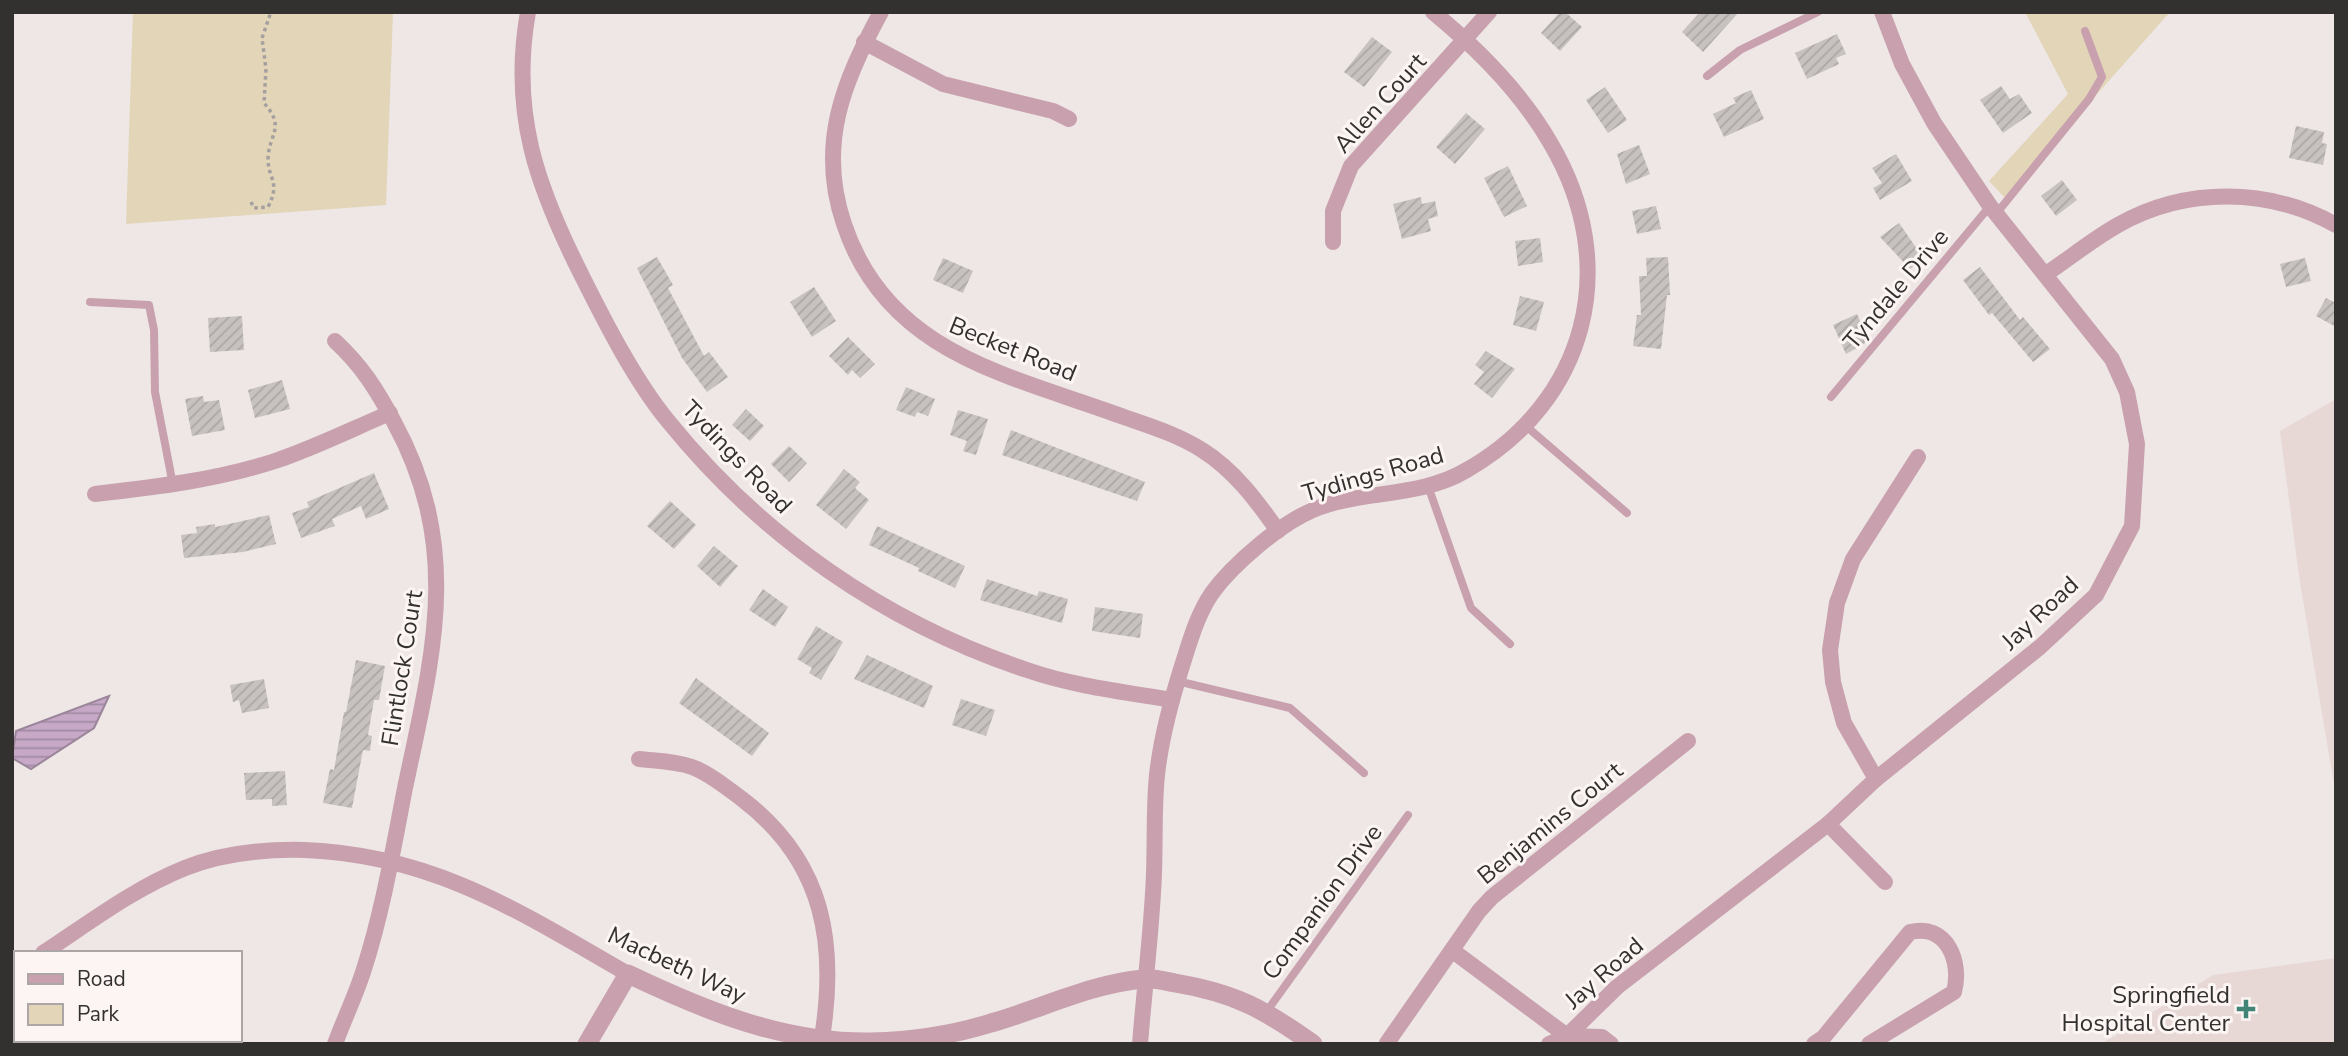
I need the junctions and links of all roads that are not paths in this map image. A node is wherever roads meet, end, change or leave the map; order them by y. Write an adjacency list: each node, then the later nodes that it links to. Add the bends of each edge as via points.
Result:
1 (528, 12): 29 (street, Tydings Road, via 525,121 538,181 606,324 667,420 750,509 806,557 875,603 947,639 1028,671)
2 (881, 12): 9 (street, Becket Road)
3 (1433, 12): 8 (street, Tydings Road)
4 (1489, 12): 8 (street, Allen Court)
5 (1818, 12): 10 (lane, via 1740,50)
6 (1882, 12): 12 (street, Jay Road, via 1902,64 1934,123)
7 (2085, 31): 12 (lane, Tyndale Drive, via 2102,77 2089,99)
8 (1466, 41): 14 (street, Allen Court, via 1351,166 1333,211); 20 (street, Tydings Road, via 1524,101 1552,146 1587,239 1582,329 1568,367)
9 (864, 42): 11 (street, via 943,84); 26 (street, Becket Road, via 836,114 833,174 848,239 884,300 928,339 964,358 1161,430 1202,450 1248,492)
10 (1707, 76)
11 (1069, 119)
12 (1993, 210): 15 (street, Jay Road); 18 (lane, Tyndale Drive)
13 (2336, 225): 15 (street, via 2279,202 2247,197 2185,198 2116,226)
14 (1333, 242)
15 (2046, 274): 33 (street, Jay Road, via 2112,359 2127,392 2137,444 2132,526 2096,595 2040,647)
16 (90, 302): 22 (lane, via 149,305 155,392)
17 (335, 341): 19 (street, Flintlock Court, via 373,381)
18 (1831, 397)
19 (390, 413): 22 (street, via 274,461); 36 (street, Flintlock Court, via 414,458 439,574 429,677)
20 (1527, 427): 23 (street, Tydings Road, via 1465,472); 25 (lane)
21 (1918, 457): 33 (street, via 1853,559 1837,603 1830,650 1844,723)
22 (173, 485): 24 (street)
23 (1428, 486): 26 (street, Tydings Road, via 1314,509); 27 (lane, via 1471,608)
24 (95, 494)
25 (1627, 513)
26 (1278, 531): 28 (street, Tydings Road, via 1226,576 1209,598)
27 (1510, 644)
28 (1178, 681): 29 (street, Tydings Road); 32 (lane, via 1290,708)
29 (1172, 701): 41 (street, Tydings Road, via 1157,777)
30 (1688, 741): 39 (street, Benjamins Court, via 1492,897)
31 (639, 759): 43 (street, via 694,767 761,814 787,841 818,899 824,926 827,991)
32 (1364, 773)
33 (1876, 779): 35 (street, Jay Road)
34 (1408, 815): 42 (lane, Companion Drive)
35 (1828, 824): 37 (street); 44 (street, Jay Road, via 1618,987)
36 (392, 859): 38 (street, Macbeth Way, via 276,849 230,855 142,888); 40 (street, Macbeth Way, via 446,877 524,914); 46 (street, Flintlock Court, via 364,969)
37 (1885, 882)
38 (46, 951)
39 (1452, 951): 44 (street); 45 (street, Benjamins Court)
40 (628, 974): 43 (street, Macbeth Way, via 701,1009 767,1031); 47 (street)
41 (1145, 978): 42 (street, Macbeth Way, via 1226,993); 43 (street, Macbeth Way, via 923,1038); 48 (street, Tydings Road)
42 (1266, 1011): 49 (street, Macbeth Way)
43 (821, 1041)
44 (1567, 1041): 50 (street, Jay Road); 51 (street, via 1602,1037)
45 (1388, 1043)
46 (335, 1044)
47 (587, 1044)
48 (1140, 1044)
49 (1313, 1044)
50 (1549, 1044)
51 (1611, 1044)
52 (1814, 1044): 53 (street, via 1824,1038 1910,933 1934,932 1950,948 1958,974 1954,992)
53 (1869, 1044)

